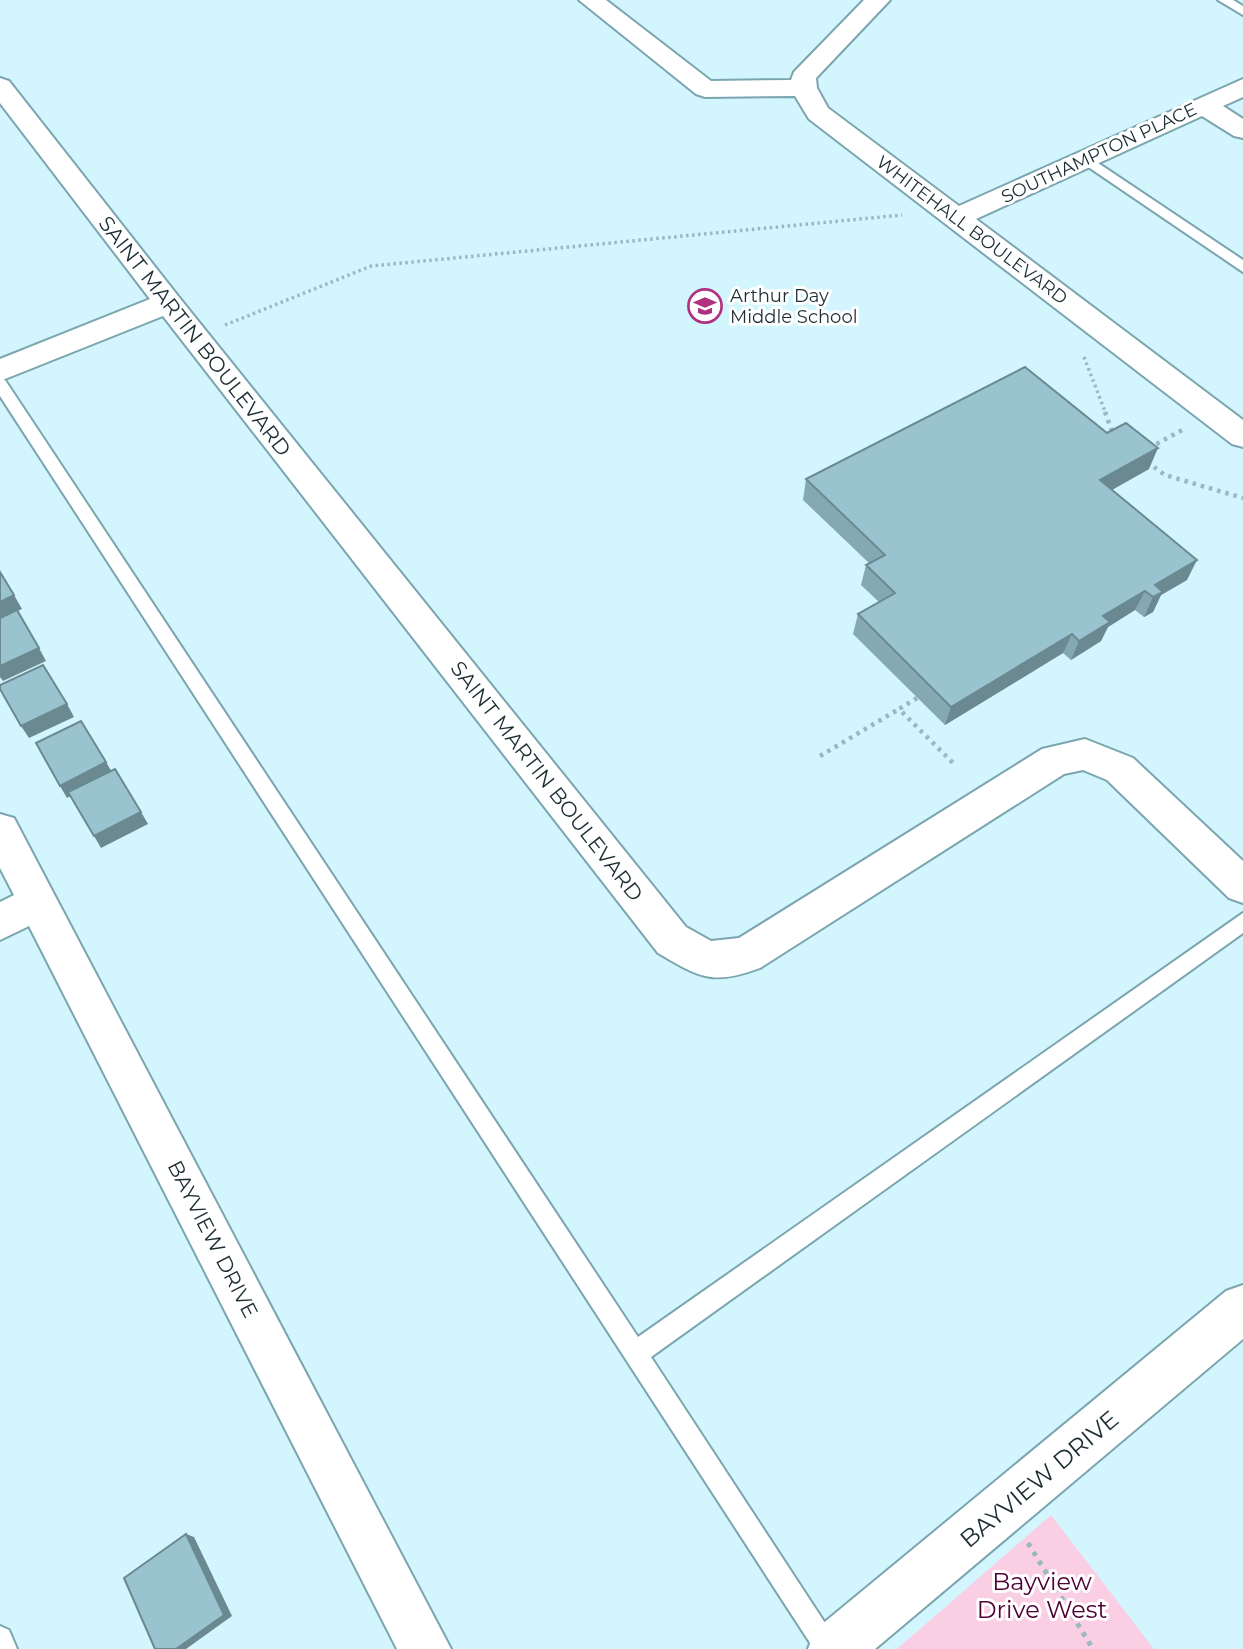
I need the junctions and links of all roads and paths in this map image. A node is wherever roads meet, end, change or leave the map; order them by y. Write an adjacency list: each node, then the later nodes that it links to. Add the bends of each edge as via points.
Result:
1 (591, 0): 7 (street, via 705,89)
2 (878, 0): 7 (street, via 803,76)
3 (1224, 0): 4 (lane)
4 (1243, 11)
5 (0, 86): 9 (street, SAINT MARTIN BOULEVARD)
6 (1243, 87): 8 (street, SOUTHAMPTON PLACE)
7 (804, 88): 14 (street, WHITEHALL BOULEVARD, via 818,113)
8 (1203, 106): 10 (street); 12 (street, SOUTHAMPTON PLACE)
9 (32, 126): 11 (street); 16 (street, SAINT MARTIN BOULEVARD)
10 (1243, 130)
11 (4, 136)
12 (1086, 159): 14 (street, SOUTHAMPTON PLACE); 15 (lane)
13 (905, 215): 17 (path, via 371,266)
14 (956, 218): 22 (street, WHITEHALL BOULEVARD)
15 (1243, 267)
16 (168, 303): 17 (street, SAINT MARTIN BOULEVARD); 19 (street)
17 (195, 337): 32 (street, SAINT MARTIN BOULEVARD, via 672,940 707,960 746,955 1055,760 1085,754 1120,769)
18 (1083, 354): 23 (path, via 1114,435)
19 (0, 371)
20 (0, 384): 36 (lane)
21 (1179, 432): 24 (path)
22 (1243, 436)
23 (1122, 442)
24 (1147, 449)
25 (1138, 454): 26 (path, via 1164,475)
26 (1243, 498)
27 (918, 698): 28 (path)
28 (899, 709): 29 (path); 30 (path)
29 (820, 756)
30 (955, 765)
31 (0, 830): 33 (street, BAYVIEW DRIVE)
32 (1243, 886)
33 (19, 912): 40 (street, BAYVIEW DRIVE)
34 (1243, 922): 36 (lane)
35 (1243, 1308): 37 (street, BAYVIEW DRIVE)
36 (635, 1354): 41 (lane)
37 (1004, 1508): 42 (street, BAYVIEW DRIVE); 43 (path)
38 (0, 1639): 39 (lane)
39 (4, 1649)
40 (425, 1649)
41 (829, 1649)
42 (834, 1649)
43 (1093, 1649)

